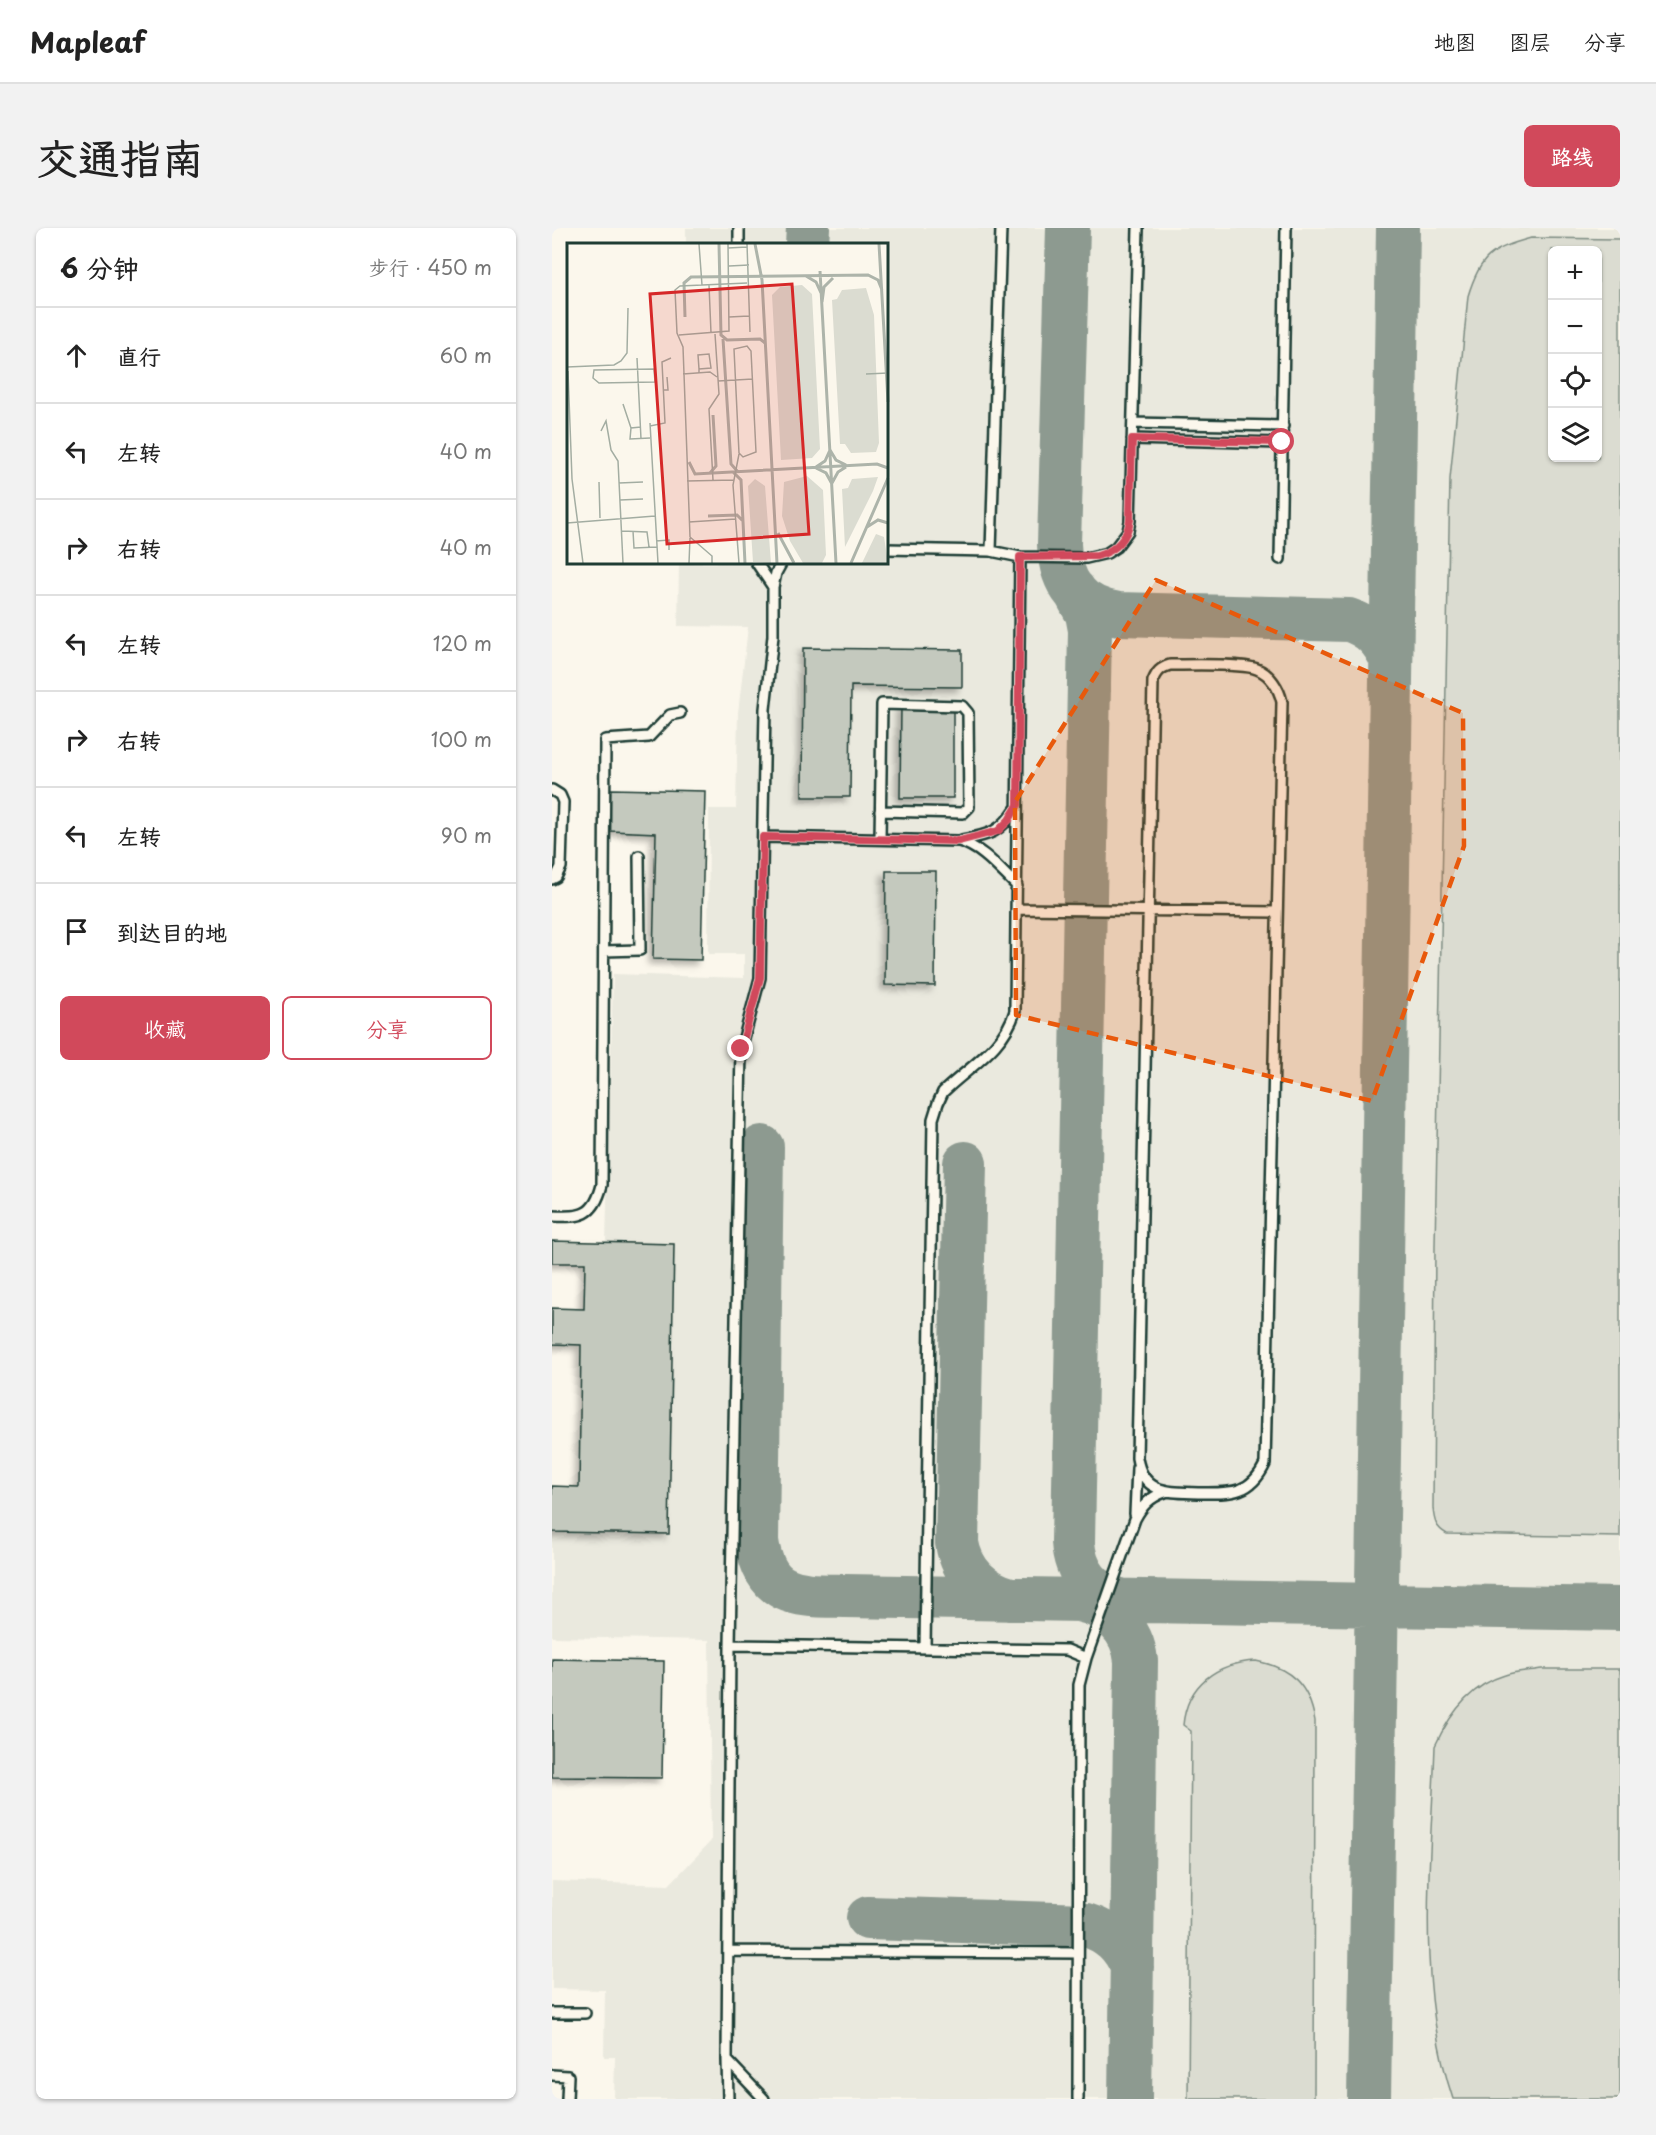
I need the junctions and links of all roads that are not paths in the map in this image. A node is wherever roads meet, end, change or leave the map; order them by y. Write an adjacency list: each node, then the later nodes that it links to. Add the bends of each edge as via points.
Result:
1 (740, 228): 5 (lane)
2 (1001, 228): 11 (lane)
3 (1138, 228): 6 (lane)
4 (1286, 228): 7 (lane)
5 (739, 243)
6 (1133, 423): 7 (lane); 8 (lane)
7 (1282, 426): 9 (lane)
8 (1132, 439): 9 (lane); 12 (lane, via 1130,520 1123,540 1097,556)
9 (1282, 442): 13 (lane)
10 (888, 549): 11 (lane)
11 (991, 551): 12 (lane)
12 (1020, 557): 19 (lane)
13 (1280, 559)
14 (757, 564): 16 (lane)
15 (781, 564): 16 (lane)
16 (773, 588): 21 (lane, via 773,636 765,709)
17 (680, 714): 30 (lane, via 670,716 649,737 605,740)
18 (552, 790): 25 (lane, via 563,802 561,867)
19 (1018, 805): 23 (lane, via 998,831); 26 (lane)
20 (880, 811): 20 (lane, via 882,704 962,706 968,713 969,807 963,813); 22 (lane)
21 (763, 837): 22 (lane); 35 (lane, via 760,978 741,1049)
22 (880, 839): 23 (lane)
23 (959, 841): 26 (lane, via 982,852)
24 (639, 856): 30 (lane, via 640,950)
25 (552, 879)
26 (1017, 886): 27 (lane)
27 (1017, 909): 28 (lane); 36 (lane, via 1016,1011 1011,1025 991,1051 943,1092 933,1119)
28 (1148, 910): 29 (lane); 29 (lane, via 1153,681 1156,672 1170,665 1253,667 1270,678 1280,694); 32 (lane)
29 (1277, 912): 33 (lane, via 1265,1464 1254,1481 1238,1491)
30 (604, 951): 31 (lane, via 602,1185 598,1200 589,1211 576,1217)
31 (552, 1216)
32 (1137, 1458): 33 (lane, via 1145,1479); 34 (lane)
33 (1165, 1492): 34 (lane, via 1146,1503)
34 (1135, 1519): 37 (lane)
35 (730, 1645): 36 (lane); 38 (lane)
36 (925, 1648): 37 (lane, via 1067,1650)
37 (1086, 1658): 39 (lane, via 1078,1700)
38 (728, 1951): 39 (lane); 42 (lane)
39 (1078, 1953): 47 (lane)
40 (552, 2013): 41 (lane)
41 (585, 2013)
42 (727, 2060): 45 (lane); 46 (lane)
43 (552, 2075): 44 (lane, via 568,2076)
44 (567, 2099)
45 (728, 2099)
46 (764, 2099)
47 (1077, 2099)

